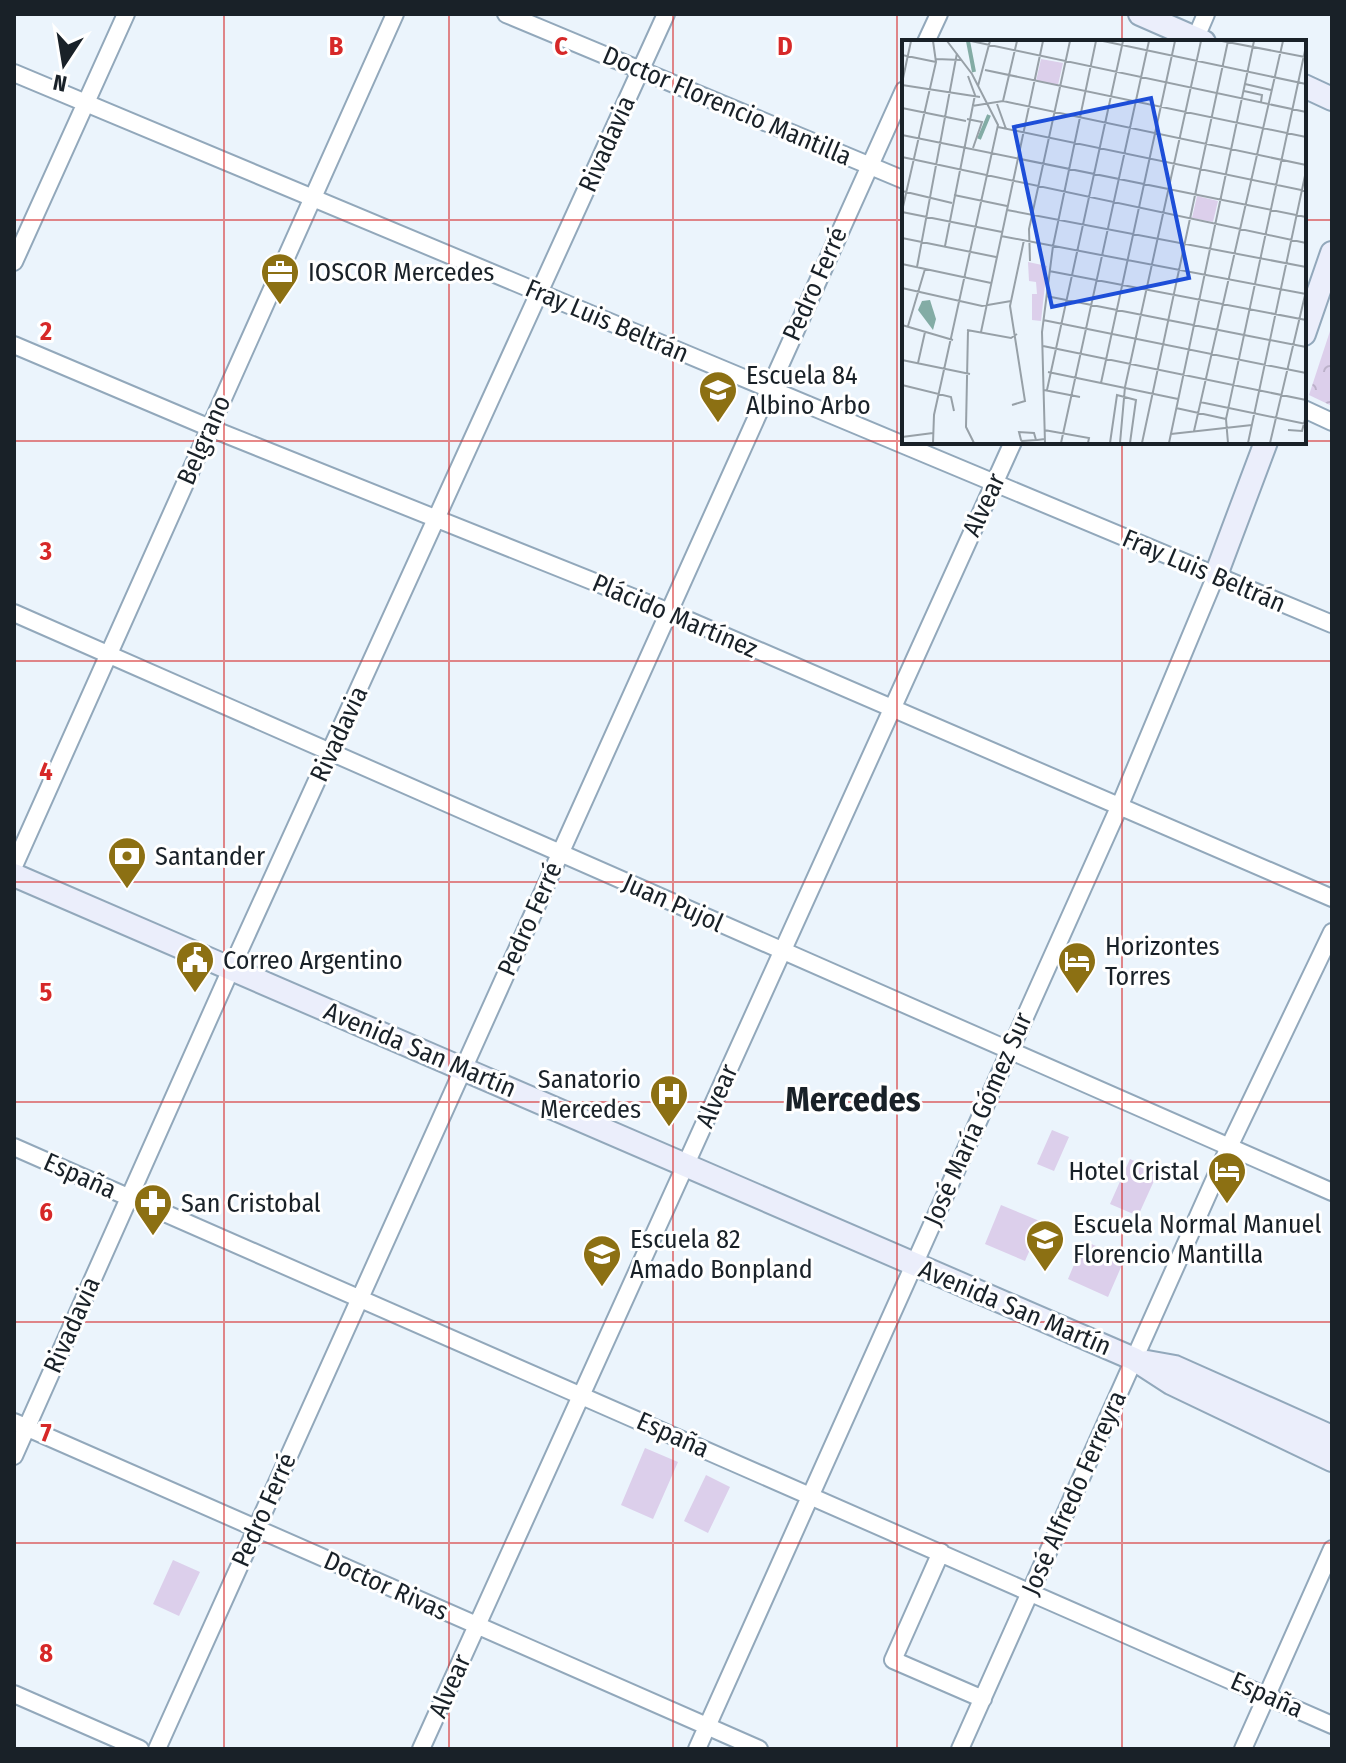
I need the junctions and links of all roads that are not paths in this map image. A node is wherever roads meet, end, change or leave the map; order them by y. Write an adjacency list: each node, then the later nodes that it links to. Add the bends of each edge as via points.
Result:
1 (126, 14): 16 (street)
2 (395, 14): 19 (street, Belgrano)
3 (506, 14): 11 (street, Doctor Florencio Mantilla)
4 (666, 14): 11 (street, Rivadavia)
5 (939, 14): 8 (street)
6 (1140, 14): 9 (street)
7 (1206, 14): 10 (street)
8 (927, 40)
9 (1196, 40)
10 (1198, 40)
11 (640, 70): 17 (street, Doctor Florencio Mantilla); 22 (street, Rivadavia)
12 (14, 73): 16 (street, Fray Luis Beltrán)
13 (1306, 87): 15 (street)
14 (902, 94): 17 (street, Pedro Ferré)
15 (1332, 99)
16 (86, 103): 19 (street, Fray Luis Beltrán); 21 (street)
17 (869, 166): 18 (street, Doctor Florencio Mantilla); 25 (street, Pedro Ferré)
18 (902, 179)
19 (313, 198): 22 (street, Fray Luis Beltrán); 28 (street, Belgrano)
20 (1332, 253): 23 (street)
21 (14, 262)
22 (540, 293): 25 (street, Fray Luis Beltrán); 32 (street, Rivadavia)
23 (1306, 328)
24 (14, 345): 28 (street, Plácido Martínez)
25 (768, 389): 31 (street, Fray Luis Beltrán); 34 (street, Pedro Ferré)
26 (1306, 410): 27 (street)
27 (1332, 422)
28 (210, 428): 32 (street, Plácido Martínez); 37 (street, Belgrano)
29 (1012, 444): 31 (street, Alvear)
30 (1265, 444): 33 (street)
31 (994, 483): 33 (street, Fray Luis Beltrán); 38 (street, Alvear)
32 (438, 519): 34 (street, Plácido Martínez); 39 (street, Rivadavia)
33 (1216, 575): 36 (street, Fray Luis Beltrán); 40 (street, José María Gómez Sur)
34 (667, 611): 38 (street, Plácido Martínez); 41 (street, Pedro Ferré)
35 (14, 613): 37 (street, Juan Pujol)
36 (1332, 624)
37 (109, 654): 39 (street, Juan Pujol); 42 (street, Belgrano)
38 (891, 707): 40 (street, Plácido Martínez); 46 (street, Alvear)
39 (331, 752): 41 (street, Juan Pujol); 47 (street, Rivadavia)
40 (1120, 805): 44 (street, Plácido Martínez); 48 (street, José María Gómez Sur)
41 (560, 853): 46 (street, Juan Pujol); 49 (street, Pedro Ferré)
42 (14, 866)
43 (14, 875): 47 (street, Avenida San Martín)
44 (1332, 898)
45 (1332, 932): 51 (street, José Alfredo Ferreyra)
46 (782, 951): 48 (street, Juan Pujol); 52 (street, Alvear)
47 (231, 969): 49 (street, Avenida San Martín); 54 (street, Rivadavia)
48 (1009, 1050): 51 (street, Juan Pujol); 55 (street, José María Gómez Sur)
49 (463, 1069): 52 (street, Avenida San Martín); 56 (street, Pedro Ferré)
50 (14, 1147): 54 (street, España)
51 (1229, 1147): 53 (street, Juan Pujol); 57 (street, José Alfredo Ferreyra)
52 (685, 1165): 55 (street, Avenida San Martín); 58 (street, Alvear)
53 (1332, 1192)
54 (129, 1198): 56 (street, España); 59 (street, Rivadavia)
55 (914, 1264): 57 (street, Avenida San Martín); 63 (street, José María Gómez Sur)
56 (359, 1298): 58 (street, España); 64 (street, Pedro Ferré)
57 (1134, 1359): 60 (street, Avenida San Martín, via 1175,1367); 62 (street, Avenida San Martín, via 1171,1383); 67 (street, José Alfredo Ferreyra)
58 (581, 1395): 63 (street, España); 68 (street, Alvear)
59 (20, 1425): 61 (street, Rivadavia); 64 (street, Doctor Rivas)
60 (1332, 1437)
61 (14, 1456)
62 (1332, 1460)
63 (810, 1495): 66 (street, España); 73 (street, José María Gómez Sur)
64 (256, 1529): 68 (street, Doctor Rivas); 75 (street, Pedro Ferré)
65 (1332, 1549): 70 (street)
66 (941, 1552): 67 (street, España); 71 (street, via 893,1660)
67 (1030, 1591): 70 (street, España); 71 (street, José Alfredo Ferreyra)
68 (476, 1626): 73 (street, Doctor Rivas); 76 (street, Alvear)
69 (14, 1694): 74 (street)
70 (1267, 1695): 72 (street, España); 80 (street)
71 (983, 1699): 79 (street, José Alfredo Ferreyra)
72 (1332, 1725)
73 (706, 1728): 77 (street, José María Gómez Sur); 78 (street, Doctor Rivas)
74 (140, 1749)
75 (157, 1749)
76 (421, 1749)
77 (697, 1749)
78 (759, 1749)
79 (960, 1749)
80 (1243, 1749)

